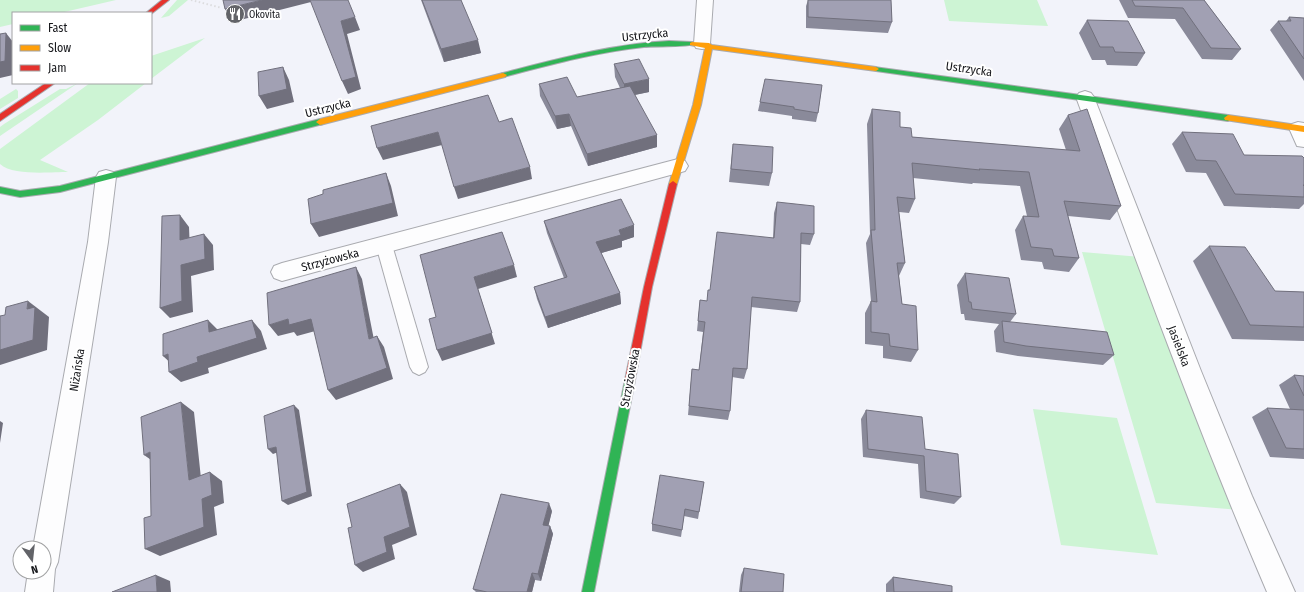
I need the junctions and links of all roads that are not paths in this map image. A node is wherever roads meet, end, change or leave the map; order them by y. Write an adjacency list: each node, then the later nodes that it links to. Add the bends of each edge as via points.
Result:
1 (166, 0): 3 (street)
2 (705, 0): 4 (street, Strzyżowska)
3 (150, 12)
4 (706, 44): 6 (street, Ustrzycka); 9 (street, Strzyżowska, via 697,105); 10 (street, Ustrzycka, via 671,43 635,47 546,64)
5 (50, 84): 7 (street)
6 (1085, 97): 8 (street, Ustrzycka); 19 (street, Jasielska, via 1189,371)
7 (0, 118)
8 (1302, 133)
9 (678, 166): 12 (street, Strzyżowska); 18 (street, Strzyżowska, via 648,287)
10 (106, 177): 11 (street, Ustrzycka, via 37,193 20,194); 15 (street, Niżańska, via 98,242)
11 (0, 190)
12 (384, 245): 13 (street, Strzyżowska); 14 (lane)
13 (282, 272)
14 (418, 367)
15 (48, 540)
16 (41, 580): 17 (street)
17 (39, 592)
18 (588, 592)
19 (1281, 592)

